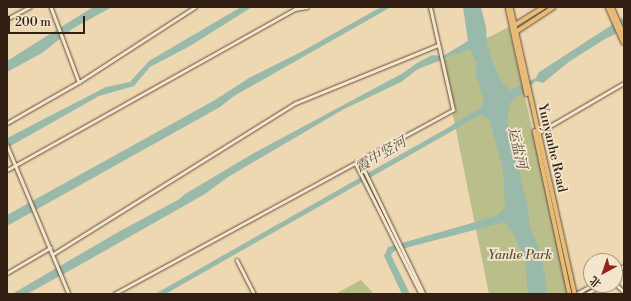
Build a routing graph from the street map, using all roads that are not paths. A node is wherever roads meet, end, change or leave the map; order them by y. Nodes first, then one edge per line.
1 (30, 7) edge
2 (51, 7) edge
3 (196, 7) edge
4 (307, 7) edge
5 (430, 7) edge
6 (508, 7) edge
7 (511, 7) edge
8 (544, 7) edge
9 (554, 7) edge
10 (608, 7) edge
11 (612, 7) edge
12 (7, 19) edge
13 (616, 21) junction
14 (514, 26) junction
15 (518, 30) junction
16 (622, 33) edge
17 (514, 34) junction
18 (624, 43) edge
19 (438, 45) junction
20 (79, 82) junction
21 (526, 82) junction
22 (624, 83) edge
23 (7, 123) edge
24 (537, 133) junction
25 (8, 146) edge
26 (360, 161) junction
27 (356, 164) junction
28 (15, 165) junction
29 (7, 170) edge
30 (50, 248) junction
31 (53, 254) junction
32 (237, 260) dead end
33 (7, 273) edge
34 (69, 294) edge
35 (114, 294) edge
36 (254, 294) edge
37 (420, 294) edge
38 (424, 294) edge
39 (570, 294) edge
40 (576, 294) edge

1 - 12 street
2 - 20 street
3 - 20 street
4 - 28 street
5 - 19 street
6 - 14 main road, Yunyanhe Road
7 - 14 main road, Yunyanhe Road
8 - 14 main road
9 - 15 main road
10 - 13 main road
11 - 13 main road
13 - 16 main road
14 - 15 main road, Yunyanhe Road
14 - 17 main road, Yunyanhe Road
15 - 17 main road
15 - 21 main road, Yunyanhe Road
16 - 18 main road
17 - 21 main road, Yunyanhe Road
19 - 26 street
19 - 31 street
20 - 23 street
21 - 24 main road, Yunyanhe Road
22 - 24 street
24 - 39 main road, Yunyanhe Road
24 - 40 main road, Yunyanhe Road
25 - 28 street
26 - 27 street
26 - 38 street
27 - 35 street
27 - 37 street
28 - 29 street
28 - 30 street
30 - 31 street
30 - 33 street
31 - 34 street
32 - 36 street

